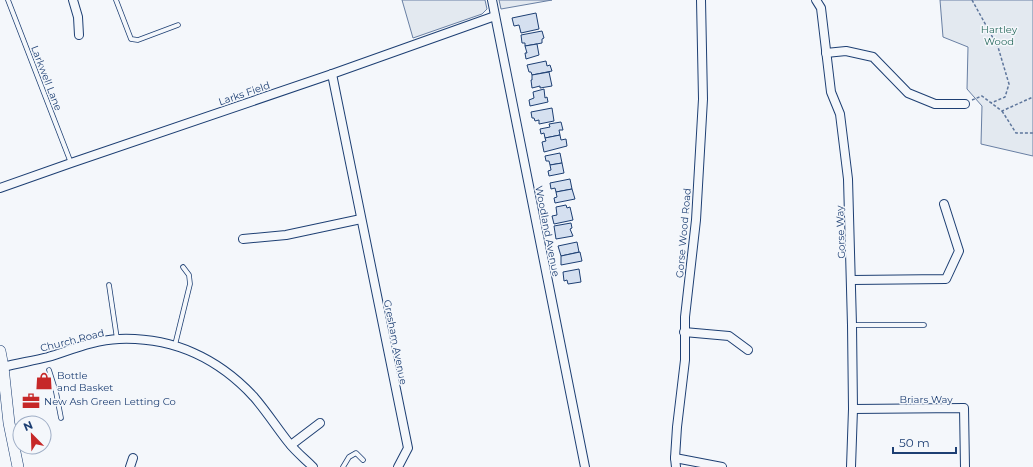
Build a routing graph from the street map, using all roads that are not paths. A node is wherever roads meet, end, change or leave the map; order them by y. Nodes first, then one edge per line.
1 (8, 0) edge
2 (73, 0) edge
3 (116, 0) edge
4 (492, 0) edge
5 (701, 0) edge
6 (816, 0) edge
7 (495, 16) junction
8 (178, 25) dead end
9 (79, 35) dead end
10 (826, 52) junction
11 (332, 74) junction
12 (965, 104) road end
13 (71, 162) junction
14 (0, 188) edge
15 (944, 204) dead end
16 (361, 219) junction
17 (243, 239) dead end
18 (183, 267) dead end
19 (852, 280) junction
20 (109, 285) dead end
21 (852, 325) junction
22 (924, 325) dead end
23 (684, 332) junction
24 (118, 339) junction
25 (175, 345) junction
26 (748, 350) dead end
27 (0, 351) edge
28 (3, 367) junction
29 (49, 370) dead end
30 (852, 409) junction
31 (61, 418) dead end
32 (320, 423) dead end
33 (291, 445) junction
34 (133, 458) dead end
35 (675, 458) junction
36 (363, 460) dead end
37 (18, 467) edge
38 (130, 467) edge
39 (313, 467) edge
40 (342, 467) edge
41 (398, 467) edge
42 (585, 467) edge
43 (676, 467) edge
44 (722, 467) edge
45 (851, 467) edge
46 (966, 467) edge

1 - 13 lane, Larkwell Lane
2 - 9 street
3 - 8 lane
4 - 7 street, Woodland Avenue
5 - 23 street, Gorse Wood Road
6 - 10 street, Gorse Way
7 - 11 street, Larks Field
7 - 42 street, Woodland Avenue
10 - 12 street
10 - 19 street, Gorse Way
11 - 13 street, Larks Field
11 - 16 street, Gresham Avenue
13 - 14 street, Larks Field
15 - 19 street
16 - 17 street
16 - 41 street, Gresham Avenue
18 - 25 lane
19 - 21 street, Gorse Way
20 - 24 lane
21 - 22 lane
21 - 30 street, Gorse Way
23 - 26 street
23 - 35 street, Gorse Wood Road
24 - 25 street, Church Road
24 - 28 street, Church Road
25 - 33 street, Church Road
27 - 28 street
28 - 37 street
29 - 31 lane
30 - 45 street, Gorse Way
30 - 46 street, Briars Way
32 - 33 street
33 - 39 street, Church Road
34 - 38 street
35 - 43 street, Gorse Wood Road
35 - 44 street
36 - 40 lane

